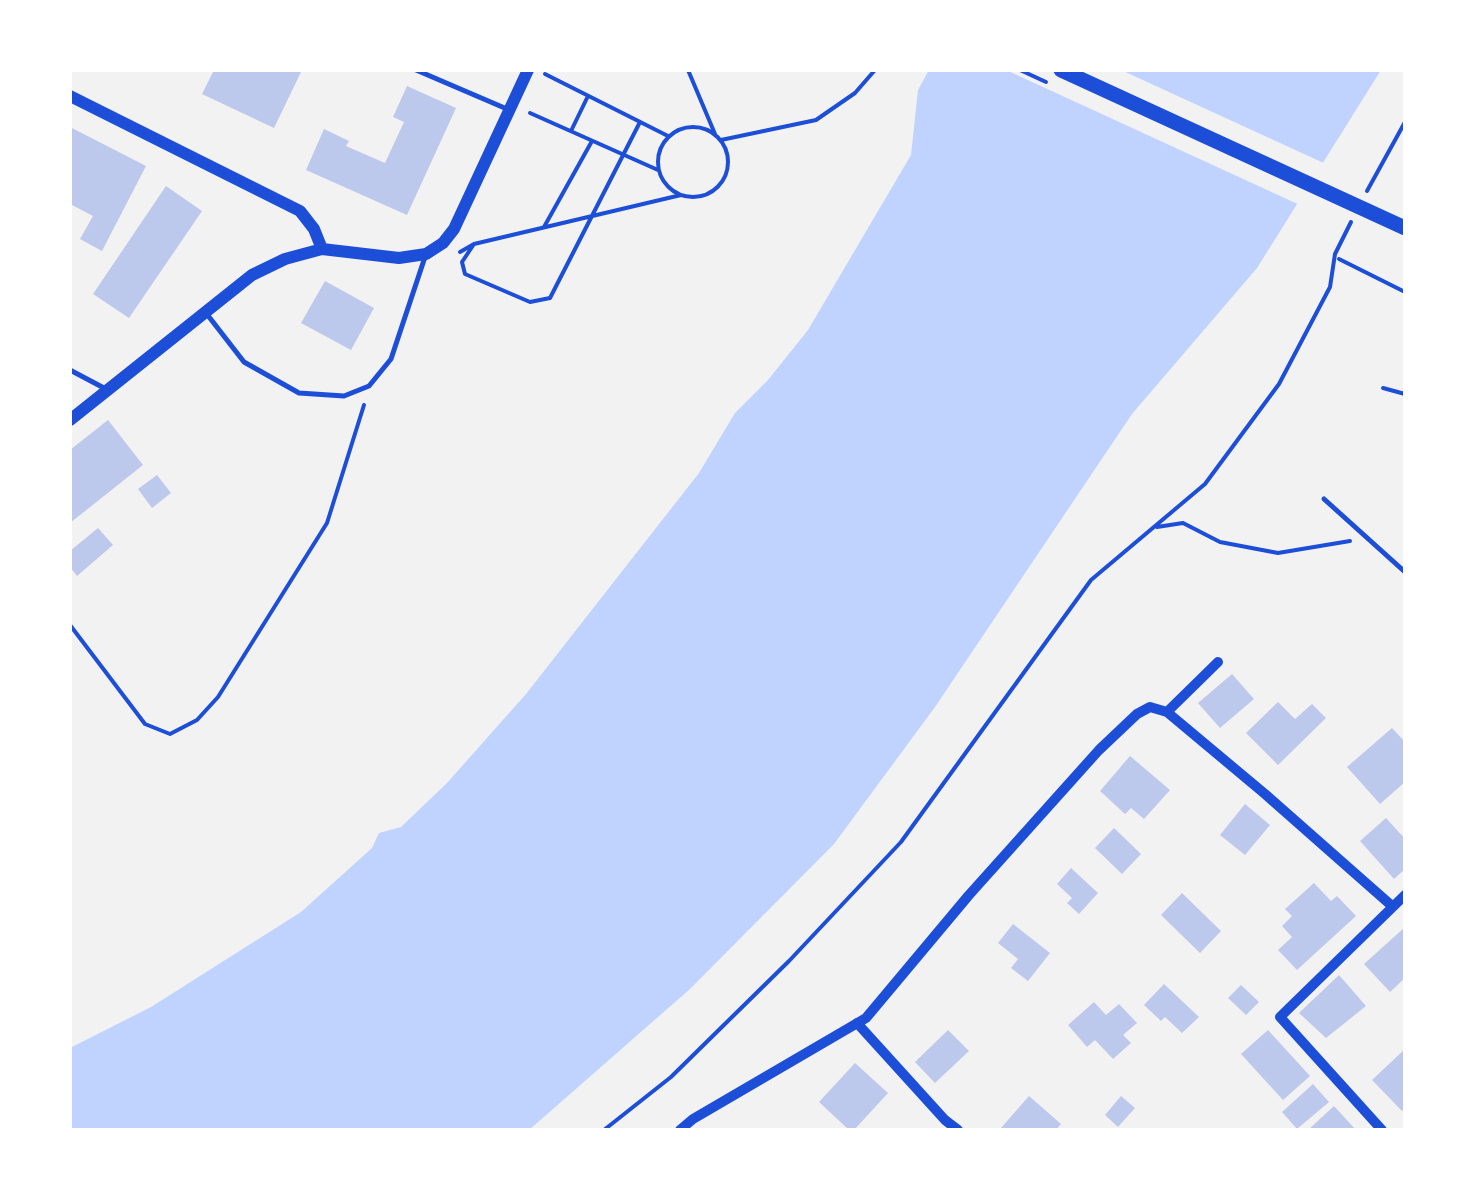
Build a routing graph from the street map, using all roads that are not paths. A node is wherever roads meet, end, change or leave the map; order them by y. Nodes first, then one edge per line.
1 (416, 70) edge
2 (528, 70) edge
3 (1061, 70) edge
4 (70, 96) edge
5 (510, 110) junction
6 (1405, 228) edge
7 (322, 249) junction
8 (426, 254) junction
9 (204, 310) junction
10 (70, 370) edge
11 (107, 390) junction
12 (70, 420) edge
13 (1324, 498) dead end
14 (1405, 572) edge
15 (1218, 662) dead end
16 (1167, 712) junction
17 (1405, 895) edge
18 (1392, 906) junction
19 (858, 1023) junction
20 (680, 1130) edge
21 (958, 1130) edge
22 (1382, 1130) edge

1 - 5 lane
2 - 5 street
3 - 6 main road
4 - 7 street
5 - 8 street
7 - 8 street
7 - 9 street
8 - 9 lane
9 - 11 street
10 - 11 lane
11 - 12 street
13 - 14 lane
15 - 16 street
16 - 18 street
16 - 19 street
17 - 18 street
18 - 22 street
19 - 20 street
19 - 21 street

